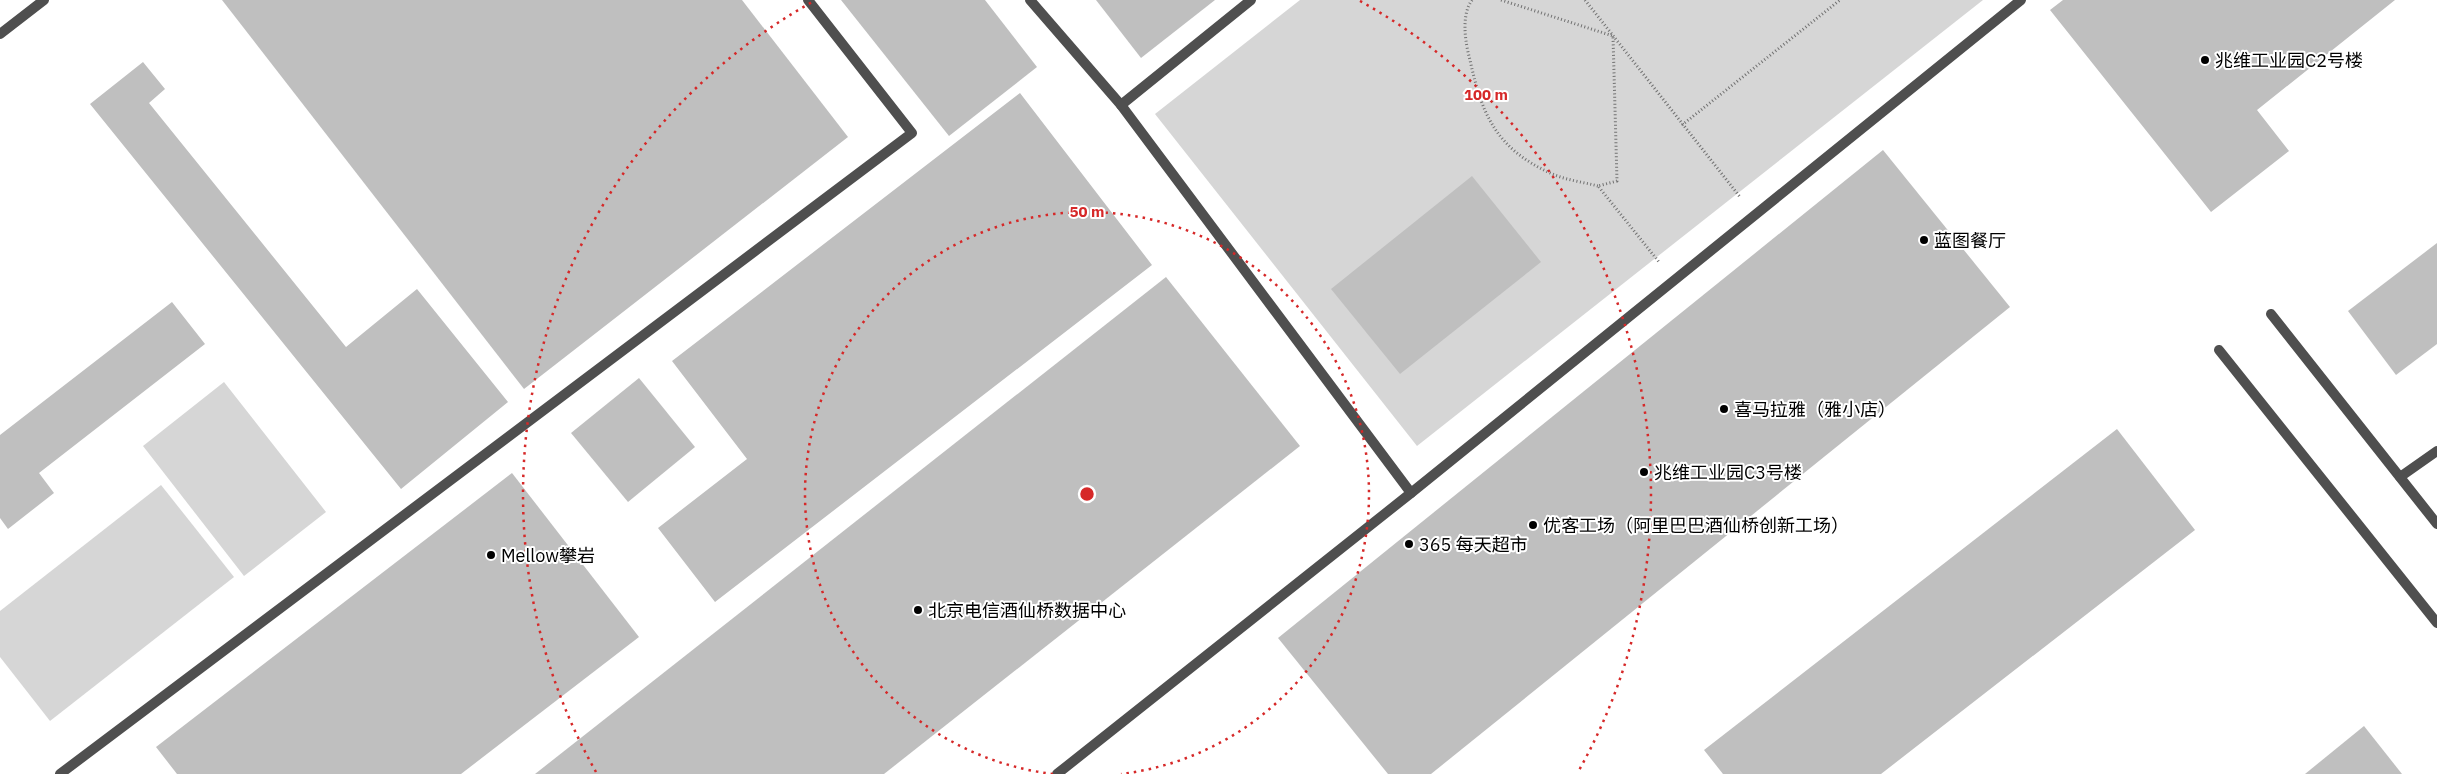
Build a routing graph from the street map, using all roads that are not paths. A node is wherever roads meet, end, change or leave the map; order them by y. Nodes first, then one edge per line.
1 (44, 0) edge
2 (808, 0) edge
3 (1030, 0) edge
4 (1251, 0) edge
5 (2021, 0) edge
6 (0, 34) edge
7 (1121, 105) junction
8 (2271, 314) dead end
9 (2219, 350) dead end
10 (2437, 451) edge
11 (2400, 477) junction
12 (1411, 493) junction
13 (2437, 524) edge
14 (2437, 623) edge
15 (60, 774) edge
16 (1057, 774) edge

1 - 6 street
2 - 15 street
3 - 7 street
4 - 7 street
5 - 12 street
7 - 12 street
8 - 11 street
9 - 14 street
10 - 11 street
11 - 13 street
12 - 16 street

